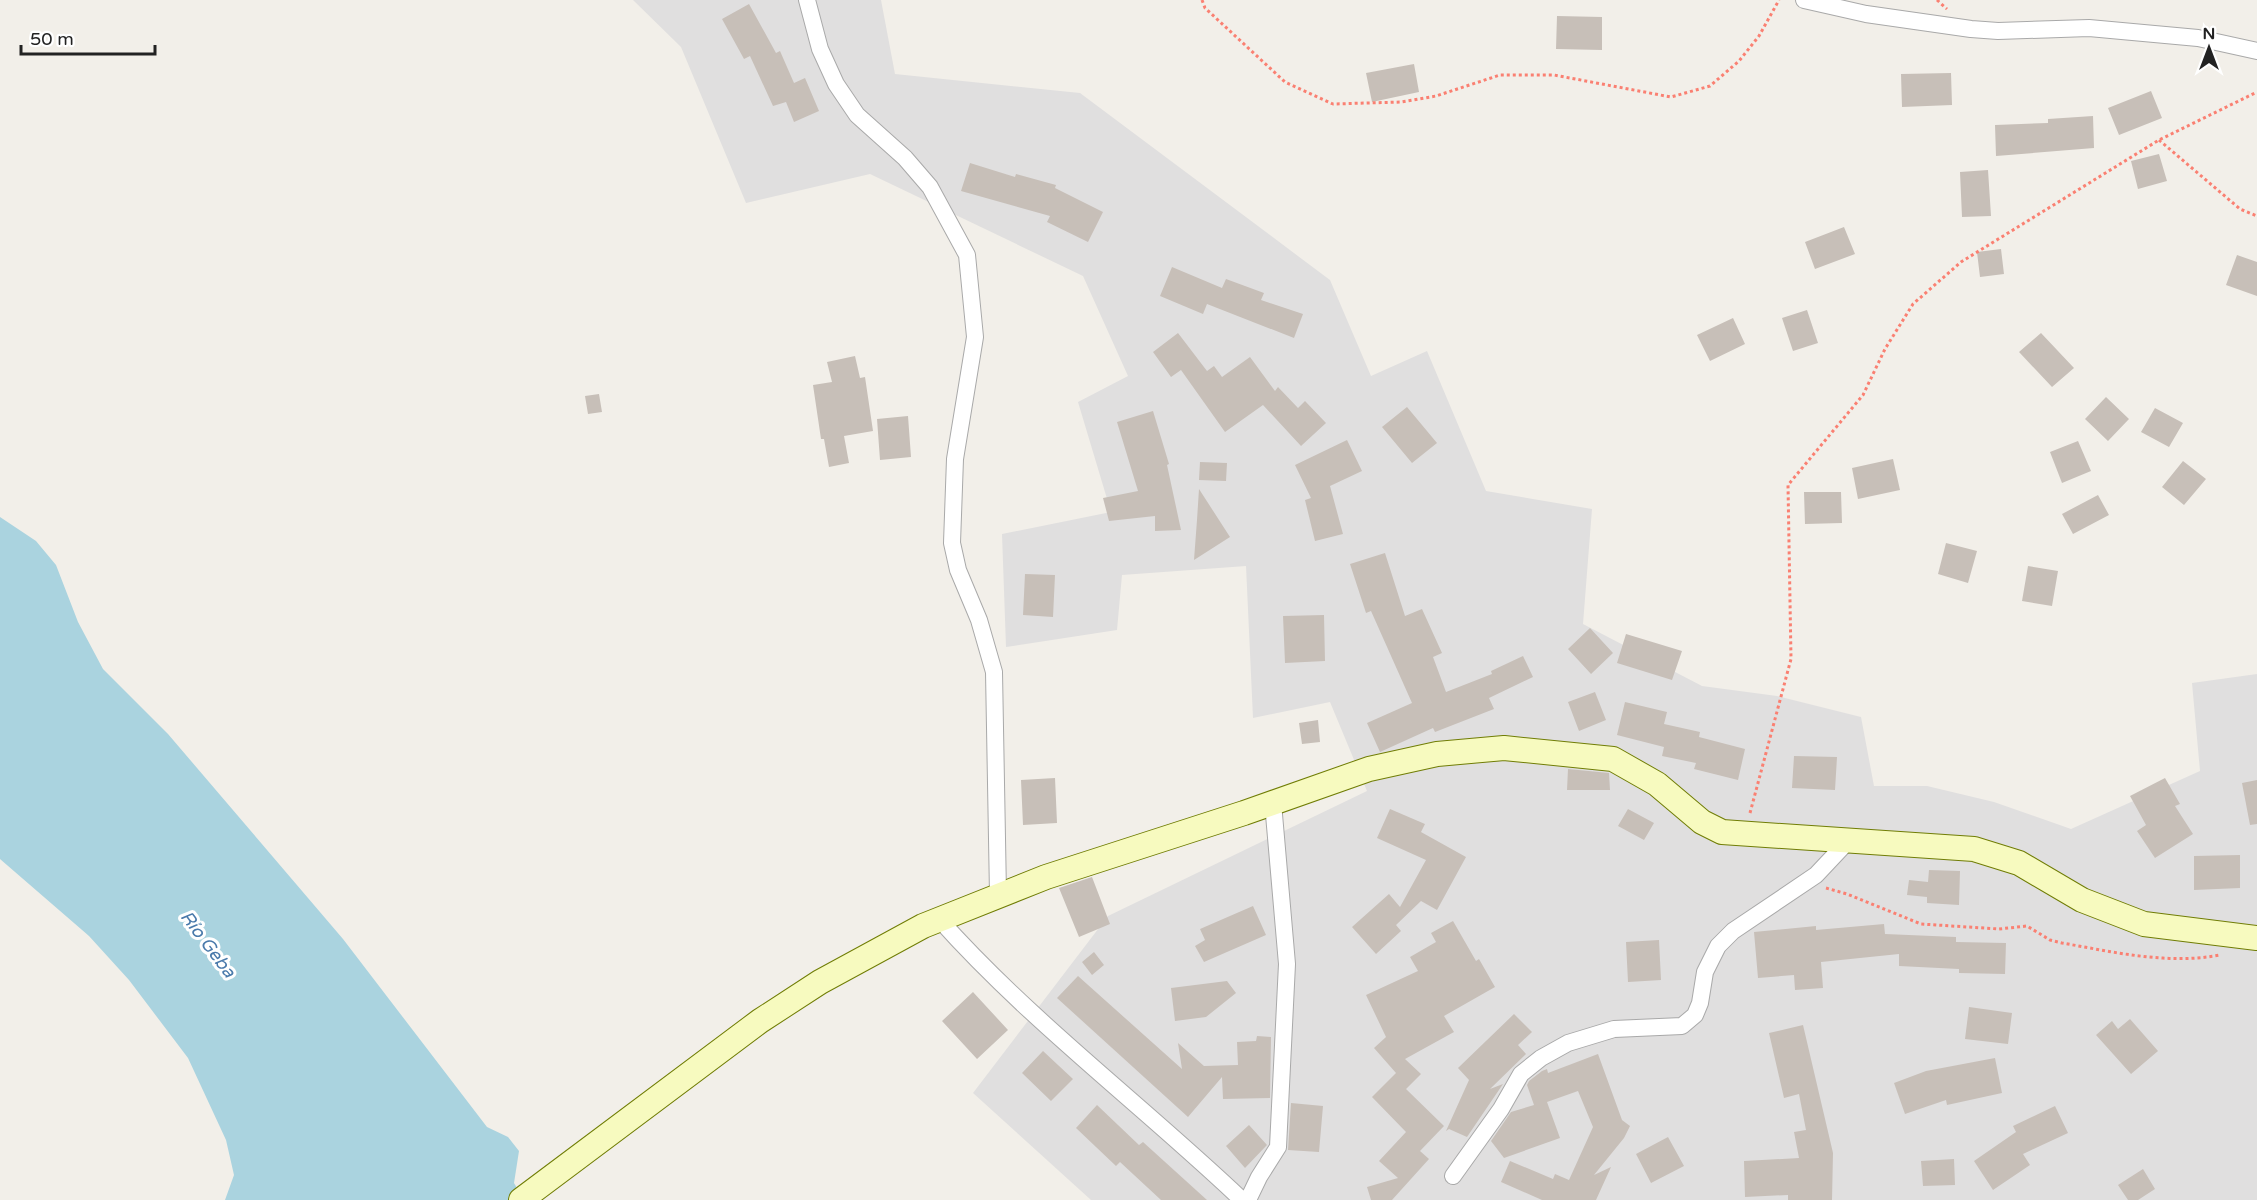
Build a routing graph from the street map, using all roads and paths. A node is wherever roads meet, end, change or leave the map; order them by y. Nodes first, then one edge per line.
1 (807, 0) edge
2 (1202, 0) edge
3 (1779, 0) edge
4 (1804, 0) edge
5 (2257, 51) edge
6 (2257, 92) edge
7 (2159, 140) junction
8 (2257, 216) edge
9 (1273, 803) junction
10 (1744, 835) junction
11 (1848, 841) junction
12 (1816, 875) junction
13 (998, 894) junction
14 (939, 919) junction
15 (2257, 938) edge
16 (2226, 954) dead end
17 (1453, 1176) dead end
18 (521, 1200) edge
19 (1242, 1200) edge
20 (1248, 1200) edge

1 - 13 street
2 - 3 path
4 - 5 street
6 - 7 path
7 - 8 path
7 - 10 path
9 - 10 street
9 - 13 street
9 - 20 street
10 - 11 street
11 - 12 street
11 - 15 street
12 - 16 path
12 - 17 street
13 - 14 street
14 - 18 street
14 - 19 street

